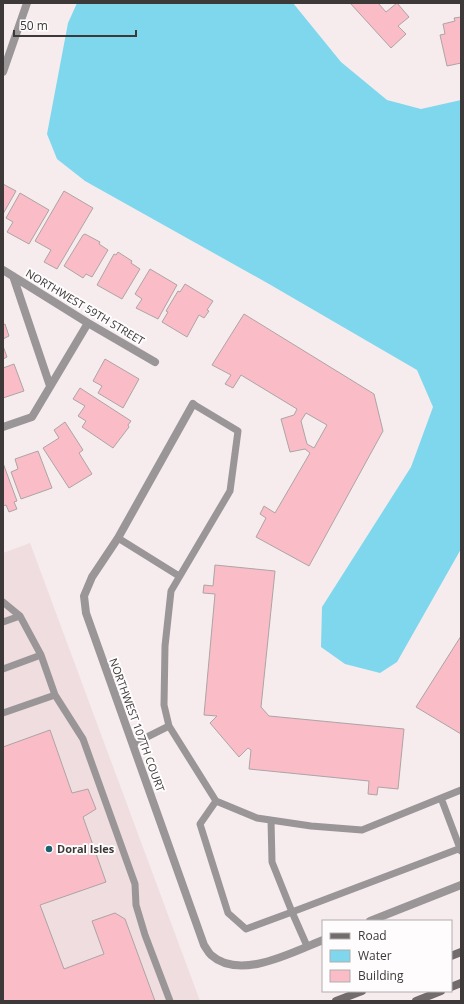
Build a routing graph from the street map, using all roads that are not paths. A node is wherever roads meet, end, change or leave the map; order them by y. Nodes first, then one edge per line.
1 (27, 3) edge
2 (3, 72) edge
3 (3, 270) edge
4 (13, 276) junction
5 (88, 323) junction
6 (155, 362) dead end
7 (50, 386) junction
8 (193, 404) joint
9 (3, 427) edge
10 (118, 538) junction
11 (179, 576) junction
12 (3, 602) edge
13 (20, 616) junction
14 (3, 622) edge
15 (41, 656) junction
16 (3, 669) edge
17 (55, 695) junction
18 (3, 713) edge
19 (169, 726) junction
20 (133, 744) junction
21 (461, 790) edge
22 (441, 798) junction
23 (216, 801) junction
24 (271, 820) junction
25 (461, 849) edge
26 (461, 885) edge
27 (292, 912) junction
28 (373, 920) edge
29 (322, 940) edge
30 (307, 946) junction
31 (359, 992) edge
32 (438, 992) edge
33 (170, 1001) edge
34 (336, 1001) edge
35 (416, 1001) edge

1 - 2 street
3 - 4 street, NORTHWEST 59TH STREET
4 - 5 street, NORTHWEST 59TH STREET
4 - 7 street
5 - 6 street, NORTHWEST 59TH STREET
5 - 7 street
7 - 9 street
8 - 10 street, NORTHWEST 107TH COURT
8 - 11 lane
10 - 11 lane
10 - 20 street, NORTHWEST 107TH COURT
11 - 19 lane
12 - 13 lane
13 - 14 lane
13 - 15 lane
15 - 16 lane
15 - 17 lane
17 - 18 lane
17 - 33 lane
19 - 20 lane
19 - 23 lane
20 - 30 street, NORTHWEST 107TH COURT
21 - 22 lane
22 - 24 lane
22 - 25 lane
23 - 24 lane
23 - 27 lane
24 - 27 lane
25 - 27 lane
26 - 28 street
27 - 30 lane
29 - 30 street, NORTHWEST 107TH COURT
31 - 34 main road
32 - 35 main road

